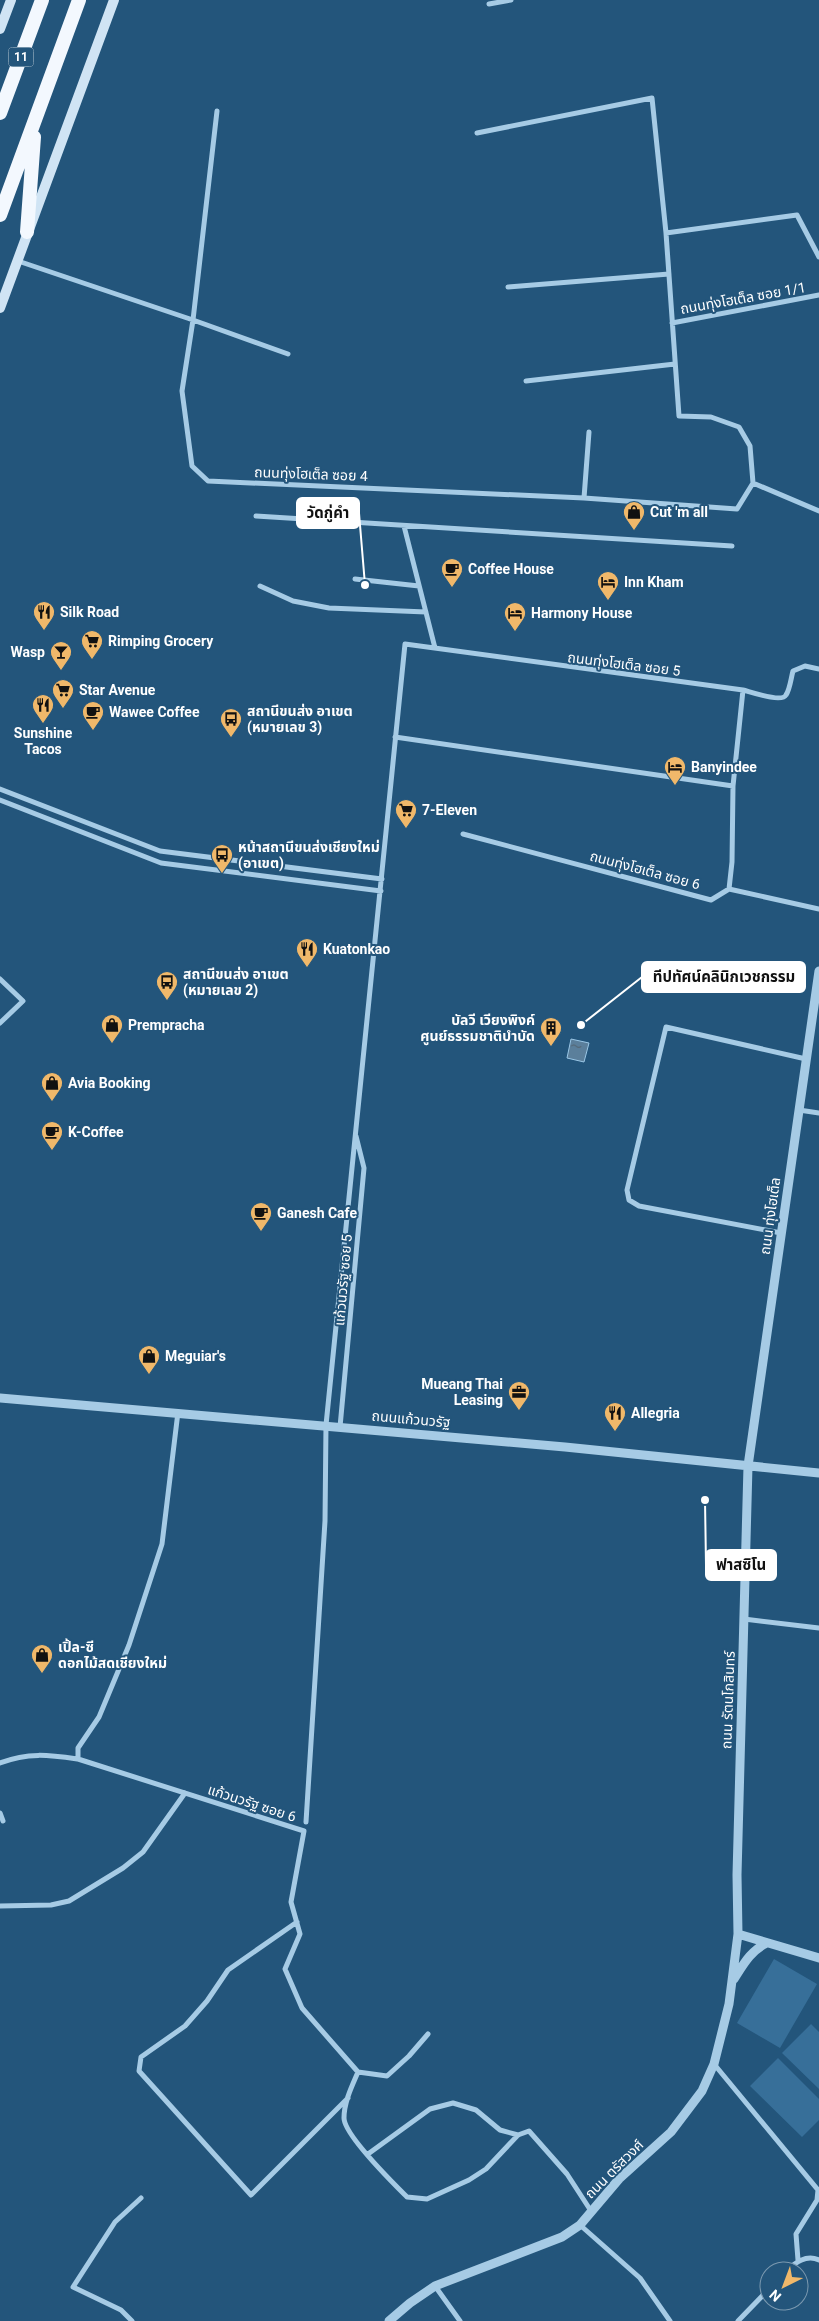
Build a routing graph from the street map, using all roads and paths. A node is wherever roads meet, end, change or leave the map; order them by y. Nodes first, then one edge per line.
1 (11, 0) edge
2 (42, 0) edge
3 (79, 0) edge
4 (114, 0) edge
5 (511, 0) edge
6 (489, 4) dead end
7 (0, 29) edge
8 (217, 110) dead end
9 (0, 113) edge
10 (35, 121) junction
11 (477, 133) dead end
12 (0, 216) edge
13 (28, 232) junction
14 (666, 233) junction
15 (819, 257) edge
16 (18, 260) junction
17 (669, 274) junction
18 (508, 287) dead end
19 (819, 295) edge
20 (0, 308) edge
21 (194, 320) junction
22 (672, 323) junction
23 (288, 354) dead end
24 (674, 364) junction
25 (526, 381) dead end
26 (589, 432) dead end
27 (753, 483) junction
28 (584, 498) junction
29 (819, 512) edge
30 (256, 516) dead end
31 (404, 526) junction
32 (732, 546) dead end
33 (355, 579) dead end
34 (260, 586) dead end
35 (419, 586) junction
36 (426, 612) junction
37 (435, 648) junction
38 (819, 669) edge
39 (743, 690) junction
40 (395, 738) junction
41 (733, 786) junction
42 (0, 790) edge
43 (0, 800) edge
44 (463, 834) dead end
45 (195, 856) junction
46 (194, 867) junction
47 (382, 879) junction
48 (729, 888) junction
49 (381, 891) junction
50 (819, 909) edge
51 (819, 971) edge
52 (0, 979) edge
53 (0, 1023) edge
54 (809, 1031) junction
55 (819, 1033) edge
56 (806, 1059) junction
57 (799, 1110) junction
58 (819, 1113) edge
59 (355, 1131) junction
60 (351, 1164) junction
61 (364, 1168) junction
62 (781, 1232) junction
63 (0, 1398) edge
64 (178, 1412) junction
65 (326, 1426) junction
66 (340, 1427) junction
67 (748, 1466) junction
68 (819, 1473) edge
69 (744, 1619) junction
70 (819, 1628) edge
71 (78, 1759) junction
72 (0, 1763) edge
73 (185, 1793) junction
74 (0, 1812) edge
75 (3, 1821) dead end
76 (306, 1822) dead end
77 (0, 1906) edge
78 (296, 1922) junction
79 (738, 1934) junction
80 (767, 1943) junction
81 (819, 1958) edge
82 (731, 1984) junction
83 (428, 2034) dead end
84 (714, 2064) junction
85 (358, 2072) junction
86 (348, 2098) junction
87 (518, 2135) junction
88 (368, 2154) junction
89 (140, 2198) dead end
90 (591, 2211) junction
91 (580, 2225) junction
92 (798, 2260) joint
93 (819, 2260) edge
94 (435, 2286) junction
95 (759, 2299) edge
96 (132, 2321) edge
97 (389, 2321) edge
98 (460, 2321) edge
99 (670, 2321) edge
100 (738, 2321) edge

1 - 7 main road
2 - 9 highway, 11
3 - 10 highway, 11
4 - 13 main road
5 - 6 street
8 - 21 street, ถนนทุ่งโฮเต็ล ซอย 4
10 - 12 highway, 11
10 - 13 highway
11 - 14 street
13 - 16 main road
14 - 15 street
14 - 17 street
16 - 20 main road
16 - 21 street
17 - 18 street
17 - 22 street
19 - 22 street, ถนนทุ่งโฮเต็ล ซอย 1/1
21 - 23 street
21 - 28 street, ถนนทุ่งโฮเต็ล ซอย 4
22 - 24 street
24 - 25 street
24 - 27 street
26 - 28 street
27 - 28 street, ถนนทุ่งโฮเต็ล ซอย 4
27 - 29 street
30 - 31 street
31 - 32 street
31 - 35 street
33 - 35 street
34 - 36 street
35 - 36 street
36 - 37 street
37 - 39 street, ถนนทุ่งโฮเต็ล ซอย 5
37 - 40 street, ถนนทุ่งโฮเต็ล ซอย 5
38 - 39 street, ถนนทุ่งโฮเต็ล ซอย 5
39 - 41 street
40 - 41 street
40 - 47 street
41 - 48 street
42 - 45 street
43 - 46 street
44 - 48 street, ถนนทุ่งโฮเต็ล ซอย 6
45 - 46 street
45 - 47 street
46 - 49 street
47 - 49 street
48 - 50 street
49 - 59 street
51 - 54 street, ถนน ทุ่งโฮเต็ล
52 - 53 street
54 - 55 street
54 - 56 street, ถนน ทุ่งโฮเต็ล
56 - 57 street, ถนน ทุ่งโฮเต็ล
56 - 62 street
57 - 58 street
57 - 62 street, ถนน ทุ่งโฮเต็ล
59 - 60 street, แก้วนวรัฐ ซอย 5
59 - 61 street, แก้วนวรัฐ ซอย 5
60 - 61 street
60 - 65 street, แก้วนวรัฐ ซอย 5
61 - 66 street, แก้วนวรัฐ ซอย 5
62 - 67 street, ถนน ทุ่งโฮเต็ล
63 - 64 street, ถนนแก้วนวรัฐ
64 - 65 street, ถนนแก้วนวรัฐ
64 - 71 street
65 - 66 street, ถนนแก้วนวรัฐ
65 - 76 street, แก้วนวรัฐ ซอย 5
66 - 67 street, ถนนแก้วนวรัฐ
67 - 68 street, ถนนแก้วนวรัฐ
67 - 69 street, ถนน รัตนโกสินทร์
69 - 70 street
69 - 79 street, ถนน รัตนโกสินทร์
71 - 72 street, แก้วนวรัฐ ซอย 6
71 - 73 street, แก้วนวรัฐ ซอย 6
73 - 77 street
73 - 78 street, แก้วนวรัฐ ซอย 6
74 - 75 street
78 - 85 street, แก้วนวรัฐ ซอย 6
78 - 86 street
79 - 80 street
79 - 82 street, ถนน ตรัสวงศ์
80 - 81 street
80 - 82 street
82 - 84 street, ถนน ตรัสวงศ์
83 - 85 street
84 - 90 street, ถนน ตรัสวงศ์
84 - 92 street
85 - 86 street
86 - 88 street
87 - 88 street
87 - 88 street
87 - 90 street
89 - 96 street
90 - 91 street, ถนน ตรัสวงศ์
91 - 94 street, ถนน ตรัสวงศ์
91 - 99 street
92 - 93 street
94 - 97 street, ถนน ตรัสวงศ์
94 - 98 street
95 - 100 street

